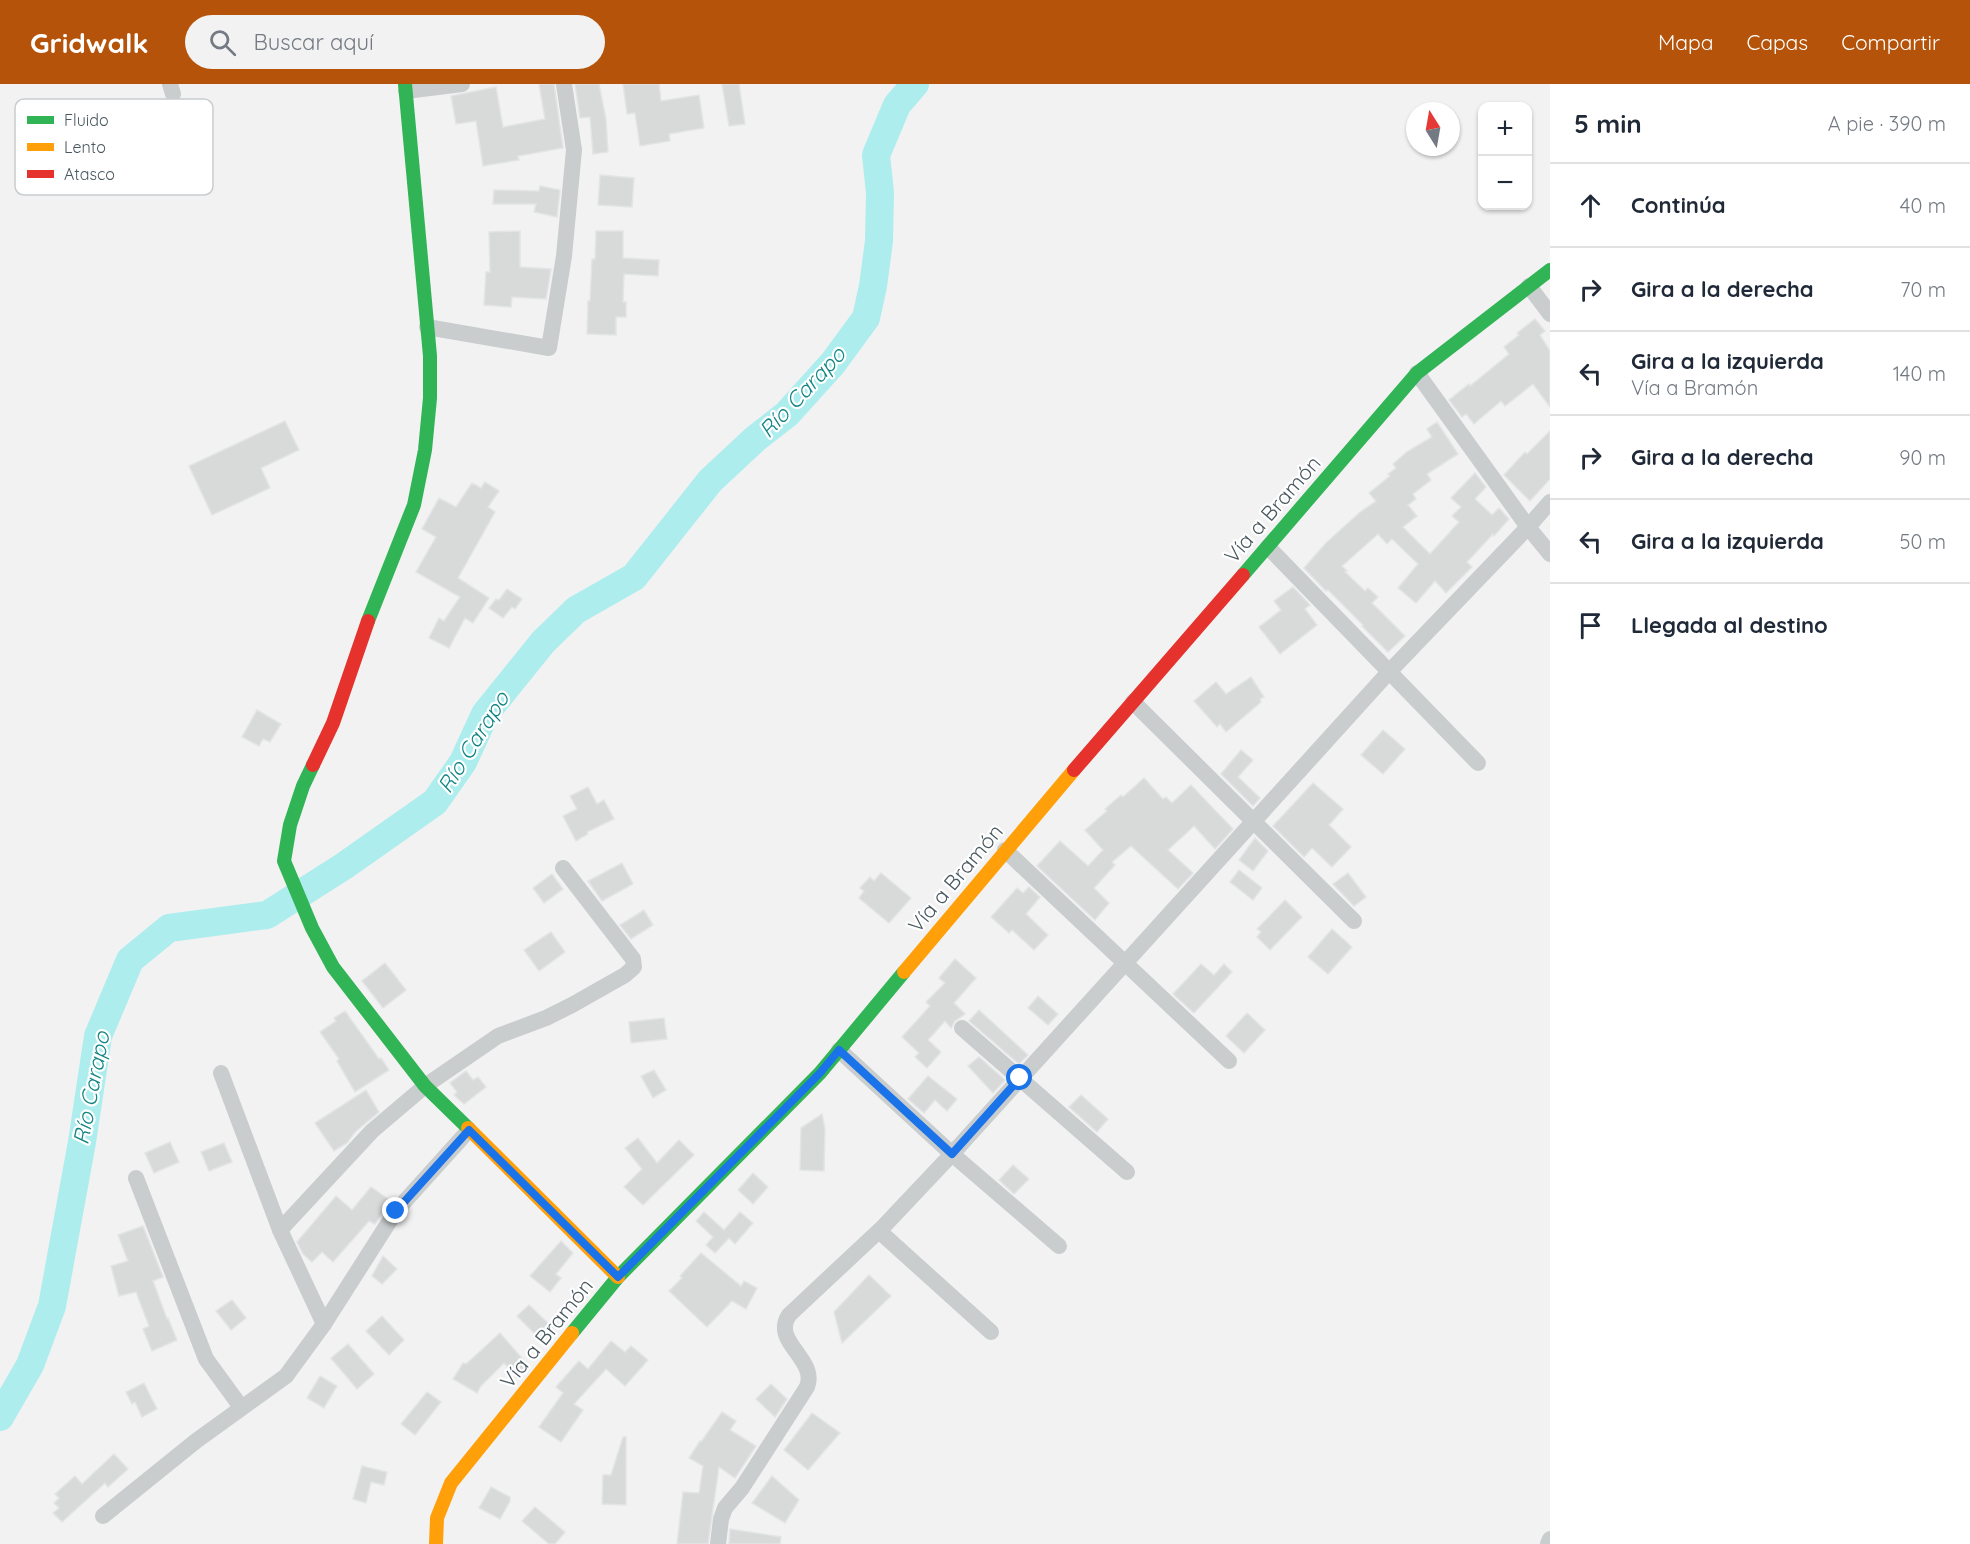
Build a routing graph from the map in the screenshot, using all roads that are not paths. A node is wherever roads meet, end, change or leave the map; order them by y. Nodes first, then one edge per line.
1 (462, 84) edge
2 (564, 84) edge
3 (406, 88) edge
4 (1550, 270) edge
5 (1529, 286) junction
6 (1550, 314) edge
7 (428, 327) junction
8 (1417, 373) junction
9 (1550, 502) edge
10 (1528, 527) junction
11 (1268, 547) junction
12 (1550, 554) edge
13 (1388, 673) junction
14 (1133, 702) junction
15 (1478, 763) dead end
16 (1254, 821) junction
17 (1005, 850) junction
18 (563, 868) dead end
19 (1354, 921) dead end
20 (1125, 963) junction
21 (962, 1028) dead end
22 (839, 1050) junction
23 (1229, 1061) dead end
24 (221, 1073) dead end
25 (1020, 1078) junction
26 (424, 1086) junction
27 (469, 1130) junction
28 (952, 1154) junction
29 (1127, 1172) dead end
30 (136, 1178) dead end
31 (280, 1230) junction
32 (879, 1231) junction
33 (1059, 1246) dead end
34 (618, 1277) junction
35 (324, 1324) junction
36 (991, 1332) dead end
37 (241, 1407) junction
38 (103, 1516) dead end
39 (1550, 1539) edge
40 (436, 1544) edge
41 (718, 1544) edge
42 (1548, 1544) edge

1 - 3 street
2 - 7 street
3 - 7 street
4 - 5 street, Vía a Bramón
5 - 6 street
5 - 8 street, Vía a Bramón
7 - 26 street
8 - 10 street
8 - 11 street, Vía a Bramón
9 - 10 street
10 - 12 street
10 - 13 street
11 - 13 street
11 - 14 street, Vía a Bramón
13 - 15 street
13 - 16 street
14 - 16 street
14 - 17 street, Vía a Bramón
16 - 19 street
16 - 20 street
17 - 20 street
17 - 22 street, Vía a Bramón
18 - 26 street
20 - 23 street
20 - 25 street
21 - 25 street
22 - 28 street
22 - 34 street, Vía a Bramón
24 - 31 street
25 - 28 street
25 - 29 street
26 - 27 street
26 - 31 street
27 - 34 street
27 - 35 street
28 - 32 street
28 - 33 street
30 - 37 street
31 - 35 street
32 - 36 street
32 - 41 street
34 - 40 street, Vía a Bramón
35 - 37 street
37 - 38 street
39 - 42 street

